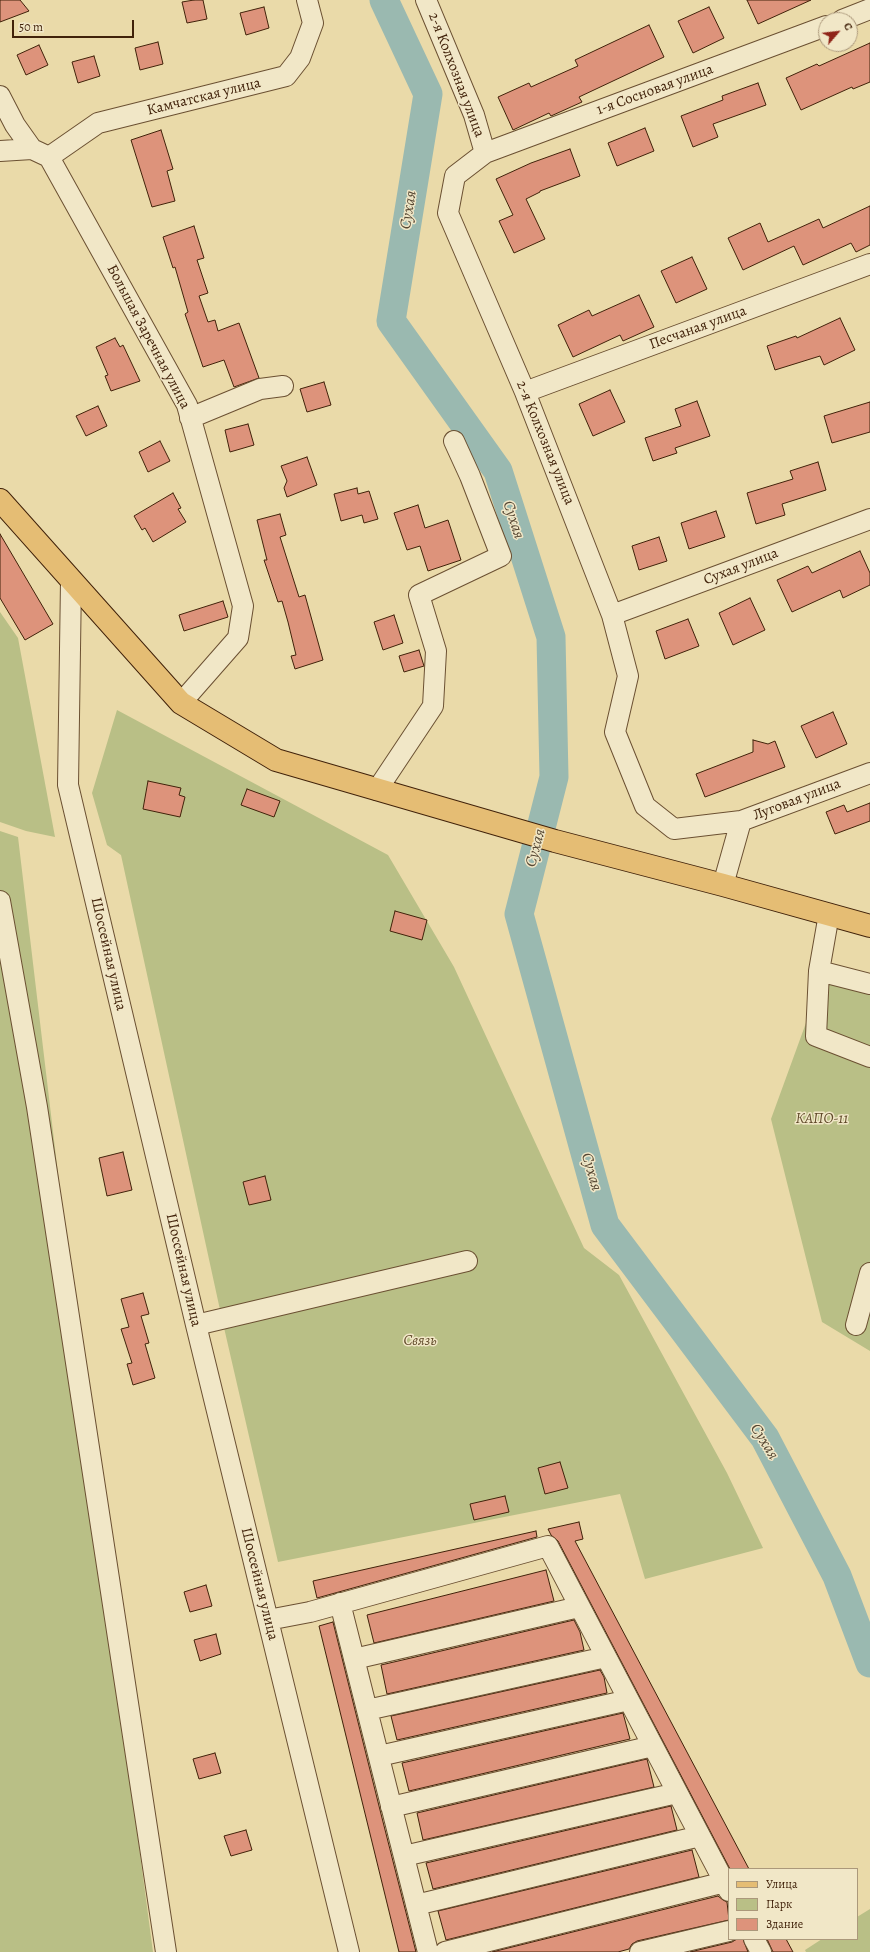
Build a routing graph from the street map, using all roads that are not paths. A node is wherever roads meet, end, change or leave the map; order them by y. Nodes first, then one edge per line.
1 (307, 0) edge
2 (426, 0) edge
3 (870, 9) edge
4 (858, 14) edge
5 (818, 29) edge
6 (1, 100) edge
7 (0, 151) edge
8 (40, 153) junction
9 (485, 153) junction
10 (870, 264) edge
11 (283, 386) dead end
12 (525, 392) junction
13 (190, 418) junction
14 (454, 441) dead end
15 (0, 500) edge
16 (870, 518) edge
17 (71, 581) junction
18 (612, 615) junction
19 (181, 703) junction
20 (870, 773) edge
21 (377, 790) junction
22 (741, 821) junction
23 (723, 885) junction
24 (0, 902) edge
25 (829, 914) junction
26 (870, 926) edge
27 (819, 971) junction
28 (870, 984) edge
29 (870, 1057) edge
30 (467, 1261) dead end
31 (870, 1273) edge
32 (196, 1325) junction
33 (856, 1325) dead end
34 (340, 1603) junction
35 (580, 1607) junction
36 (268, 1620) junction
37 (606, 1657) junction
38 (354, 1660) junction
39 (629, 1700) junction
40 (367, 1710) junction
41 (653, 1746) junction
42 (379, 1756) junction
43 (677, 1793) junction
44 (391, 1807) junction
45 (700, 1836) junction
46 (404, 1856) junction
47 (727, 1887) edge
48 (416, 1905) junction
49 (728, 1931) edge
50 (755, 1940) edge
51 (166, 1952) edge
52 (348, 1952) edge
53 (428, 1952) edge
54 (445, 1952) edge
55 (640, 1952) edge
56 (761, 1952) edge

1 - 8 street, Камчатская улица
2 - 9 street, 2-я Колхозная улица
3 - 4 street
5 - 9 street, 1-я Сосновая улица
6 - 8 street, Большая Заречная улица
7 - 8 street
8 - 13 street, Большая Заречная улица
9 - 12 street, 2-я Колхозная улица
10 - 12 street, Песчаная улица
11 - 13 street
12 - 18 street, 2-я Колхозная улица
13 - 19 street, Большая Заречная улица
14 - 21 street
15 - 17 main road
16 - 18 street, Сухая улица
17 - 19 main road
17 - 32 street, Шоссейная улица
18 - 22 street, 2-я Колхозная улица
19 - 21 main road
20 - 22 street, Луговая улица
21 - 23 main road
22 - 23 street, Луговая улица
23 - 25 main road
24 - 51 street
25 - 26 main road
25 - 27 street
27 - 28 street
27 - 29 street
30 - 32 street
31 - 33 street
32 - 36 street, Шоссейная улица
34 - 35 street
34 - 36 street
34 - 38 street
35 - 37 street
35 - 38 street
36 - 52 street, Шоссейная улица
37 - 39 street
37 - 40 street
38 - 40 street
39 - 41 street
39 - 42 street
40 - 42 street
41 - 43 street
41 - 44 street
42 - 44 street
43 - 45 street
43 - 46 street
44 - 46 street
45 - 47 street
45 - 48 street
46 - 48 street
47 - 54 street
48 - 53 street
49 - 55 street
50 - 56 street

